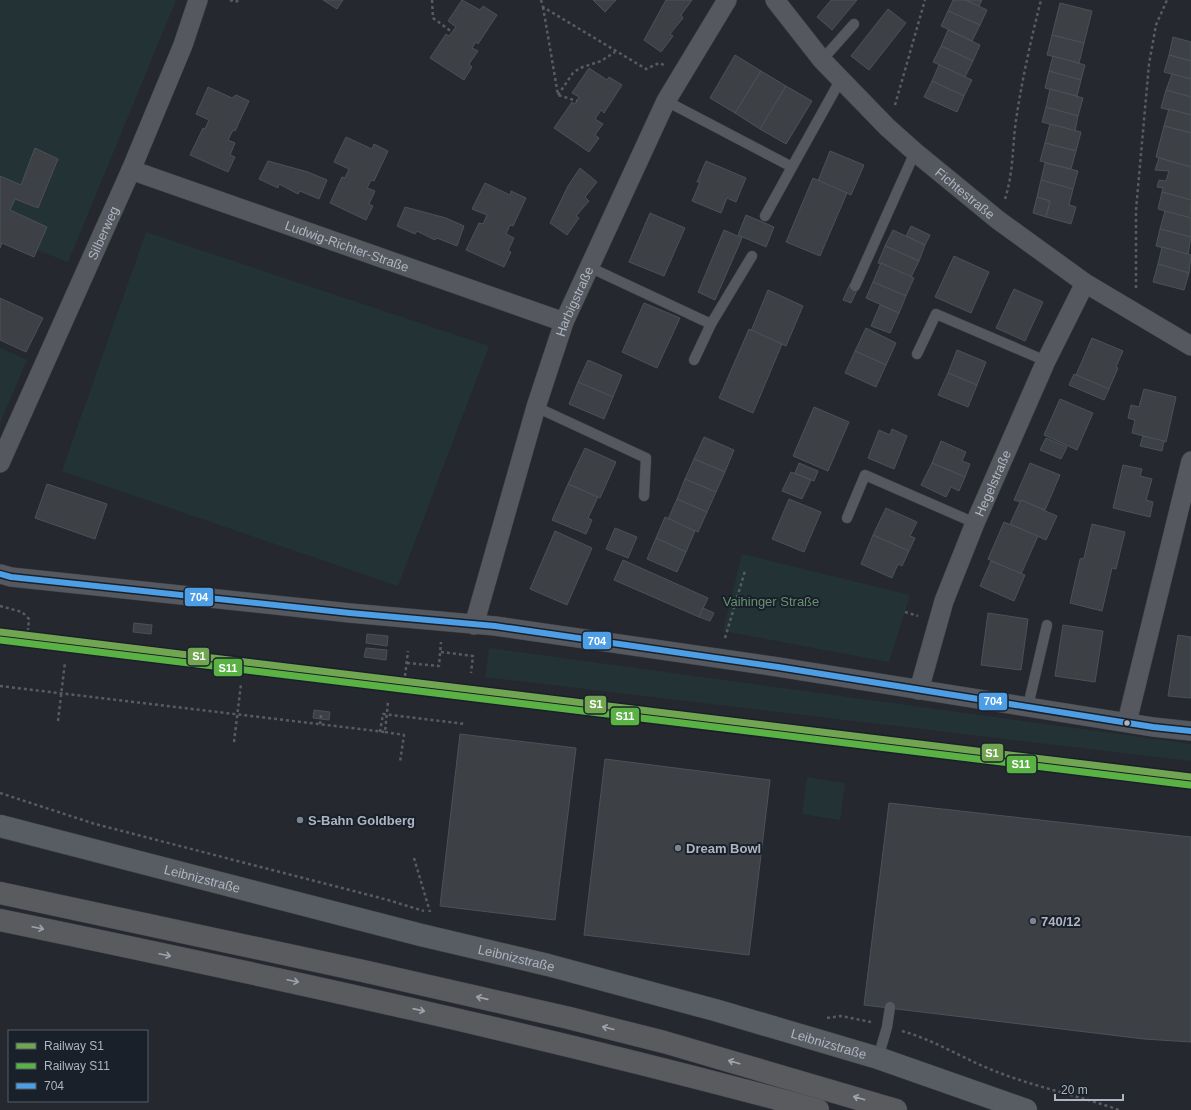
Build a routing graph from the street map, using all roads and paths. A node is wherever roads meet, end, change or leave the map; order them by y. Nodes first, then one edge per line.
1 (198, 0) edge
2 (230, 0) edge
3 (240, 0) edge
4 (432, 0) edge
5 (541, 0) edge
6 (727, 0) edge
7 (775, 0) edge
8 (925, 0) edge
9 (1041, 0) edge
10 (1167, 0) edge
11 (543, 7) junction
12 (854, 24) dead end
13 (452, 32) dead end
14 (615, 52) junction
15 (822, 60) junction
16 (646, 69) dead end
17 (840, 79) junction
18 (901, 88) dead end
19 (558, 95) junction
20 (577, 101) dead end
21 (666, 101) junction
22 (915, 152) junction
23 (792, 167) junction
24 (130, 170) junction
25 (1011, 178) dead end
26 (765, 216) dead end
27 (752, 256) dead end
28 (589, 267) junction
29 (1137, 276) dead end
30 (1085, 283) junction
31 (855, 286) dead end
32 (564, 322) junction
33 (710, 324) junction
34 (1191, 346) edge
35 (917, 354) dead end
36 (694, 360) dead end
37 (1046, 361) junction
38 (536, 407) junction
39 (1191, 461) edge
40 (0, 463) edge
41 (644, 496) dead end
42 (847, 518) dead end
43 (974, 523) junction
44 (745, 571) dead end
45 (0, 574) edge
46 (0, 606) edge
47 (474, 625) junction
48 (1047, 625) dead end
49 (28, 630) dead end
50 (408, 651) dead end
51 (722, 658) junction
52 (65, 662) dead end
53 (407, 663) junction
54 (472, 673) dead end
55 (405, 676) dead end
56 (241, 684) dead end
57 (0, 686) edge
58 (918, 690) junction
59 (61, 693) junction
60 (388, 702) dead end
61 (1028, 706) junction
62 (238, 714) junction
63 (387, 714) junction
64 (321, 715) dead end
65 (58, 720) dead end
66 (1127, 722) junction
67 (320, 724) junction
68 (465, 724) dead end
69 (1191, 731) edge
70 (380, 732) junction
71 (385, 732) junction
72 (234, 742) dead end
73 (400, 762) dead end
74 (0, 826) edge
75 (414, 858) dead end
76 (0, 893) edge
77 (430, 912) dead end
78 (0, 920) edge
79 (890, 1007) dead end
80 (878, 1058) junction
81 (818, 1110) edge
82 (896, 1110) edge
83 (1026, 1110) edge

1 - 24 street, Silberweg
2 - 3 path
4 - 13 path
5 - 11 path
6 - 21 street, Harbigstraße
7 - 15 street, Fichtestraße
8 - 18 path
9 - 25 path
10 - 29 path
11 - 14 path
11 - 19 path
12 - 15 lane
14 - 16 path
14 - 19 path
15 - 17 street, Fichtestraße
17 - 22 street, Fichtestraße
17 - 23 lane
19 - 20 path
21 - 23 lane
21 - 28 street, Harbigstraße
22 - 30 street, Fichtestraße
22 - 31 lane
23 - 26 lane
24 - 32 street, Ludwig-Richter-Straße
24 - 40 street, Silberweg
27 - 33 lane
28 - 32 street, Harbigstraße
28 - 33 lane
30 - 34 street, Fichtestraße
30 - 37 street, Hegelstraße
32 - 38 street, Harbigstraße
33 - 36 lane
35 - 37 lane
37 - 43 street, Hegelstraße
38 - 41 lane
38 - 47 street, Harbigstraße
39 - 66 street
42 - 43 lane
43 - 58 street, Hegelstraße
44 - 51 path
45 - 47 street
46 - 49 path
47 - 51 street
48 - 61 lane
50 - 53 path
51 - 58 street
52 - 59 path
53 - 54 path
53 - 55 path
56 - 62 path
57 - 59 path
58 - 61 street
59 - 62 path
59 - 65 path
60 - 63 path
61 - 66 street
62 - 67 path
62 - 72 path
63 - 68 path
63 - 70 path
63 - 71 path
64 - 67 path
66 - 69 street
67 - 70 path
70 - 71 path
71 - 73 path
74 - 80 street, Leibnizstraße
75 - 77 path
82 -> 76 highway
78 -> 81 highway
79 - 80 lane
80 - 83 street, Leibnizstraße

